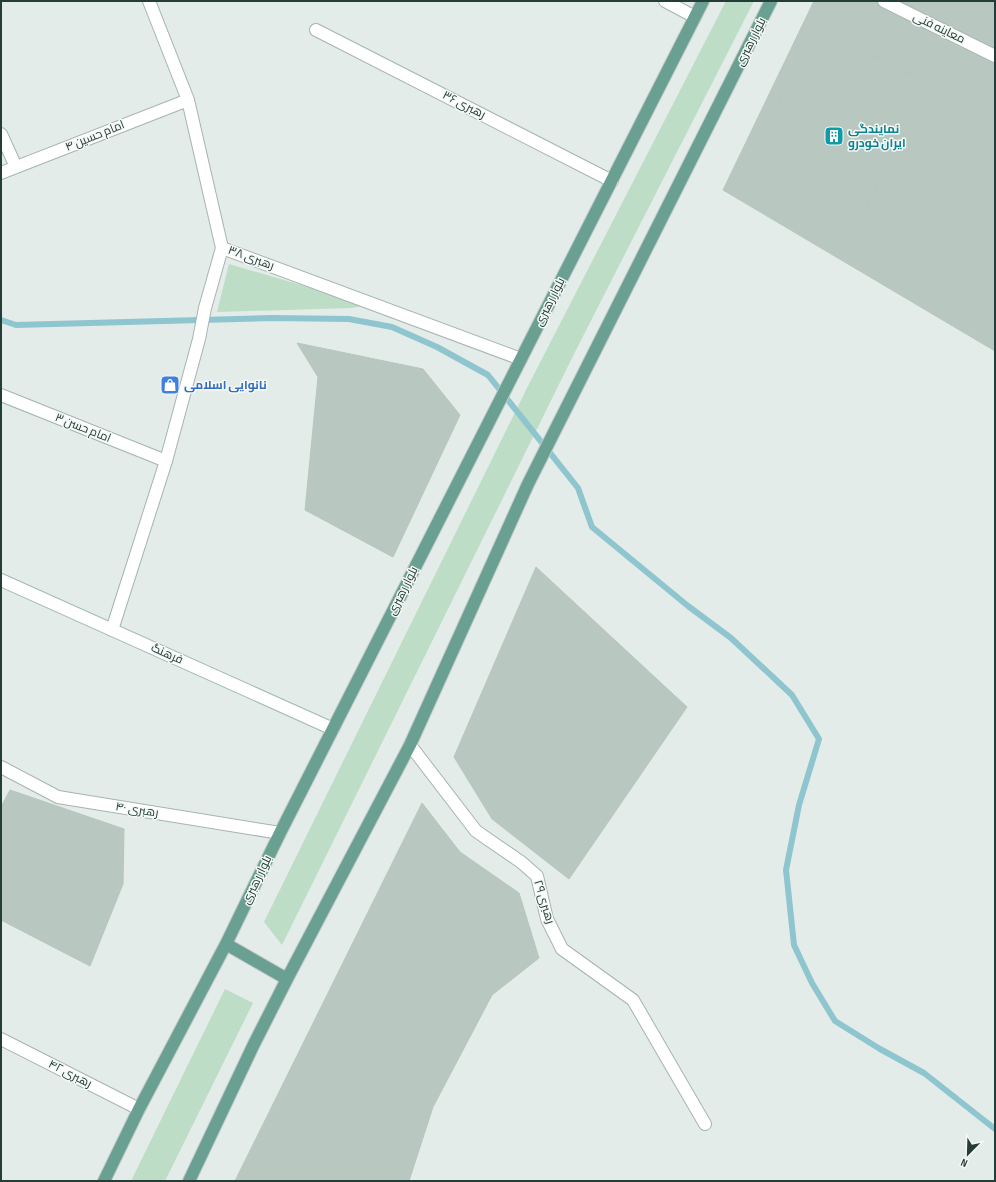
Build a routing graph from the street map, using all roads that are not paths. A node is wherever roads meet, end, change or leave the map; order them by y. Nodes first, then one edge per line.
1 (148, 1) edge
2 (665, 1) edge
3 (704, 1) edge
4 (771, 1) edge
5 (884, 1) edge
6 (695, 17) junction
7 (316, 30) dead end
8 (995, 56) edge
9 (188, 100) junction
10 (1, 134) edge
11 (16, 167) junction
12 (1, 173) edge
13 (612, 181) junction
14 (222, 248) junction
15 (521, 360) junction
16 (1, 394) edge
17 (166, 461) junction
18 (1, 580) edge
19 (112, 630) junction
20 (333, 729) junction
21 (410, 745) junction
22 (1, 767) edge
23 (280, 833) junction
24 (226, 944) junction
25 (287, 979) junction
26 (1, 1039) edge
27 (139, 1109) junction
28 (705, 1124) dead end
29 (104, 1181) edge
30 (189, 1181) edge

1 - 9 street, رهبری ۳۸
2 - 6 street
3 - 6 main road, بلوار رهبری
4 - 21 main road, بلوار رهبری
5 - 8 street, معاینه فنی
6 - 13 main road, بلوار رهبری
7 - 13 street, رهبری ۳۶
9 - 11 street, امام حسین ۴
9 - 14 street, رهبری ۳۸
10 - 11 street
11 - 12 street, امام حسین ۴
13 - 15 main road, بلوار رهبری
14 - 15 street, رهبری ۳۸
14 - 17 street
15 - 20 main road, بلوار رهبری
16 - 17 street, امام حسن ۳
17 - 19 street
18 - 19 street, فرهنگ
19 - 20 street, فرهنگ
20 - 23 main road, بلوار رهبری
21 - 25 main road, بلوار رهبری
21 - 28 street, رهبری ۲۹
22 - 23 street, رهبری ۴۰
23 - 24 main road, بلوار رهبری
24 - 25 main road
24 - 27 main road, بلوار رهبری
25 - 30 main road, بلوار رهبری
26 - 27 street, رهبری ۴۲
27 - 29 main road, بلوار رهبری

